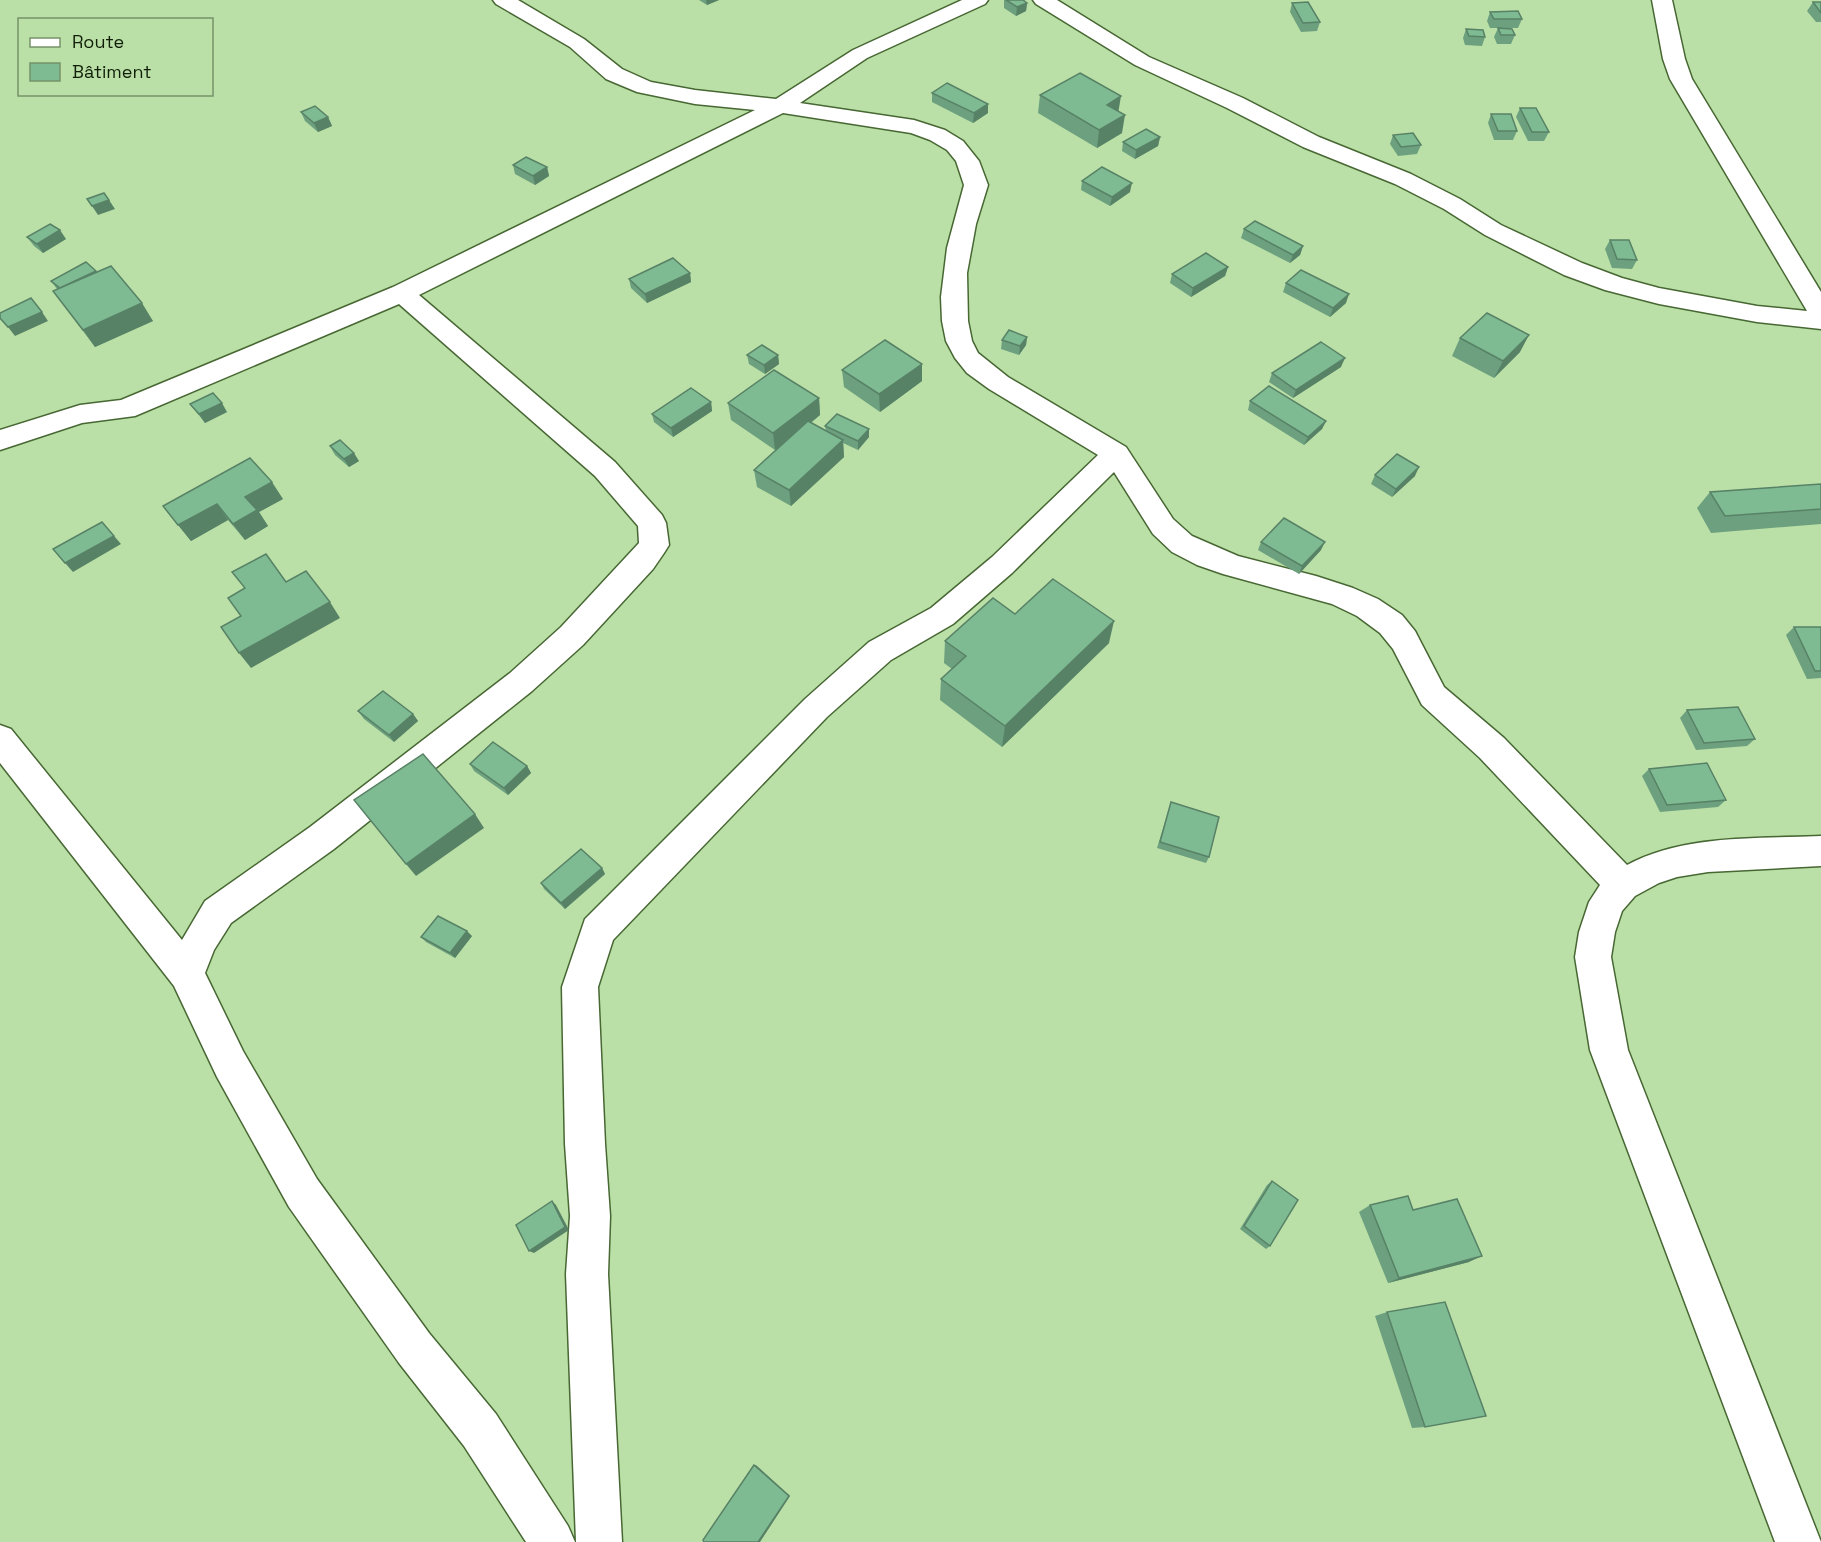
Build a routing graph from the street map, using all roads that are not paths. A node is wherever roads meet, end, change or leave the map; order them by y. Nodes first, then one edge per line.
1 (503, 0) edge
2 (978, 0) edge
3 (1043, 0) edge
4 (1662, 0) edge
5 (780, 106) junction
6 (402, 293) junction
7 (1821, 313) edge
8 (1821, 321) edge
9 (0, 440) edge
10 (1116, 454) junction
11 (0, 739) edge
12 (1821, 851) edge
13 (1623, 885) junction
14 (187, 974) junction
15 (552, 1542) edge
16 (599, 1542) edge
17 (1798, 1542) edge

1 - 5 street
2 - 5 street
3 - 8 street
4 - 7 street
5 - 6 street
5 - 10 street
6 - 9 street
6 - 14 street
10 - 13 street
10 - 16 street
11 - 14 street
12 - 13 street
13 - 17 street
14 - 15 street

